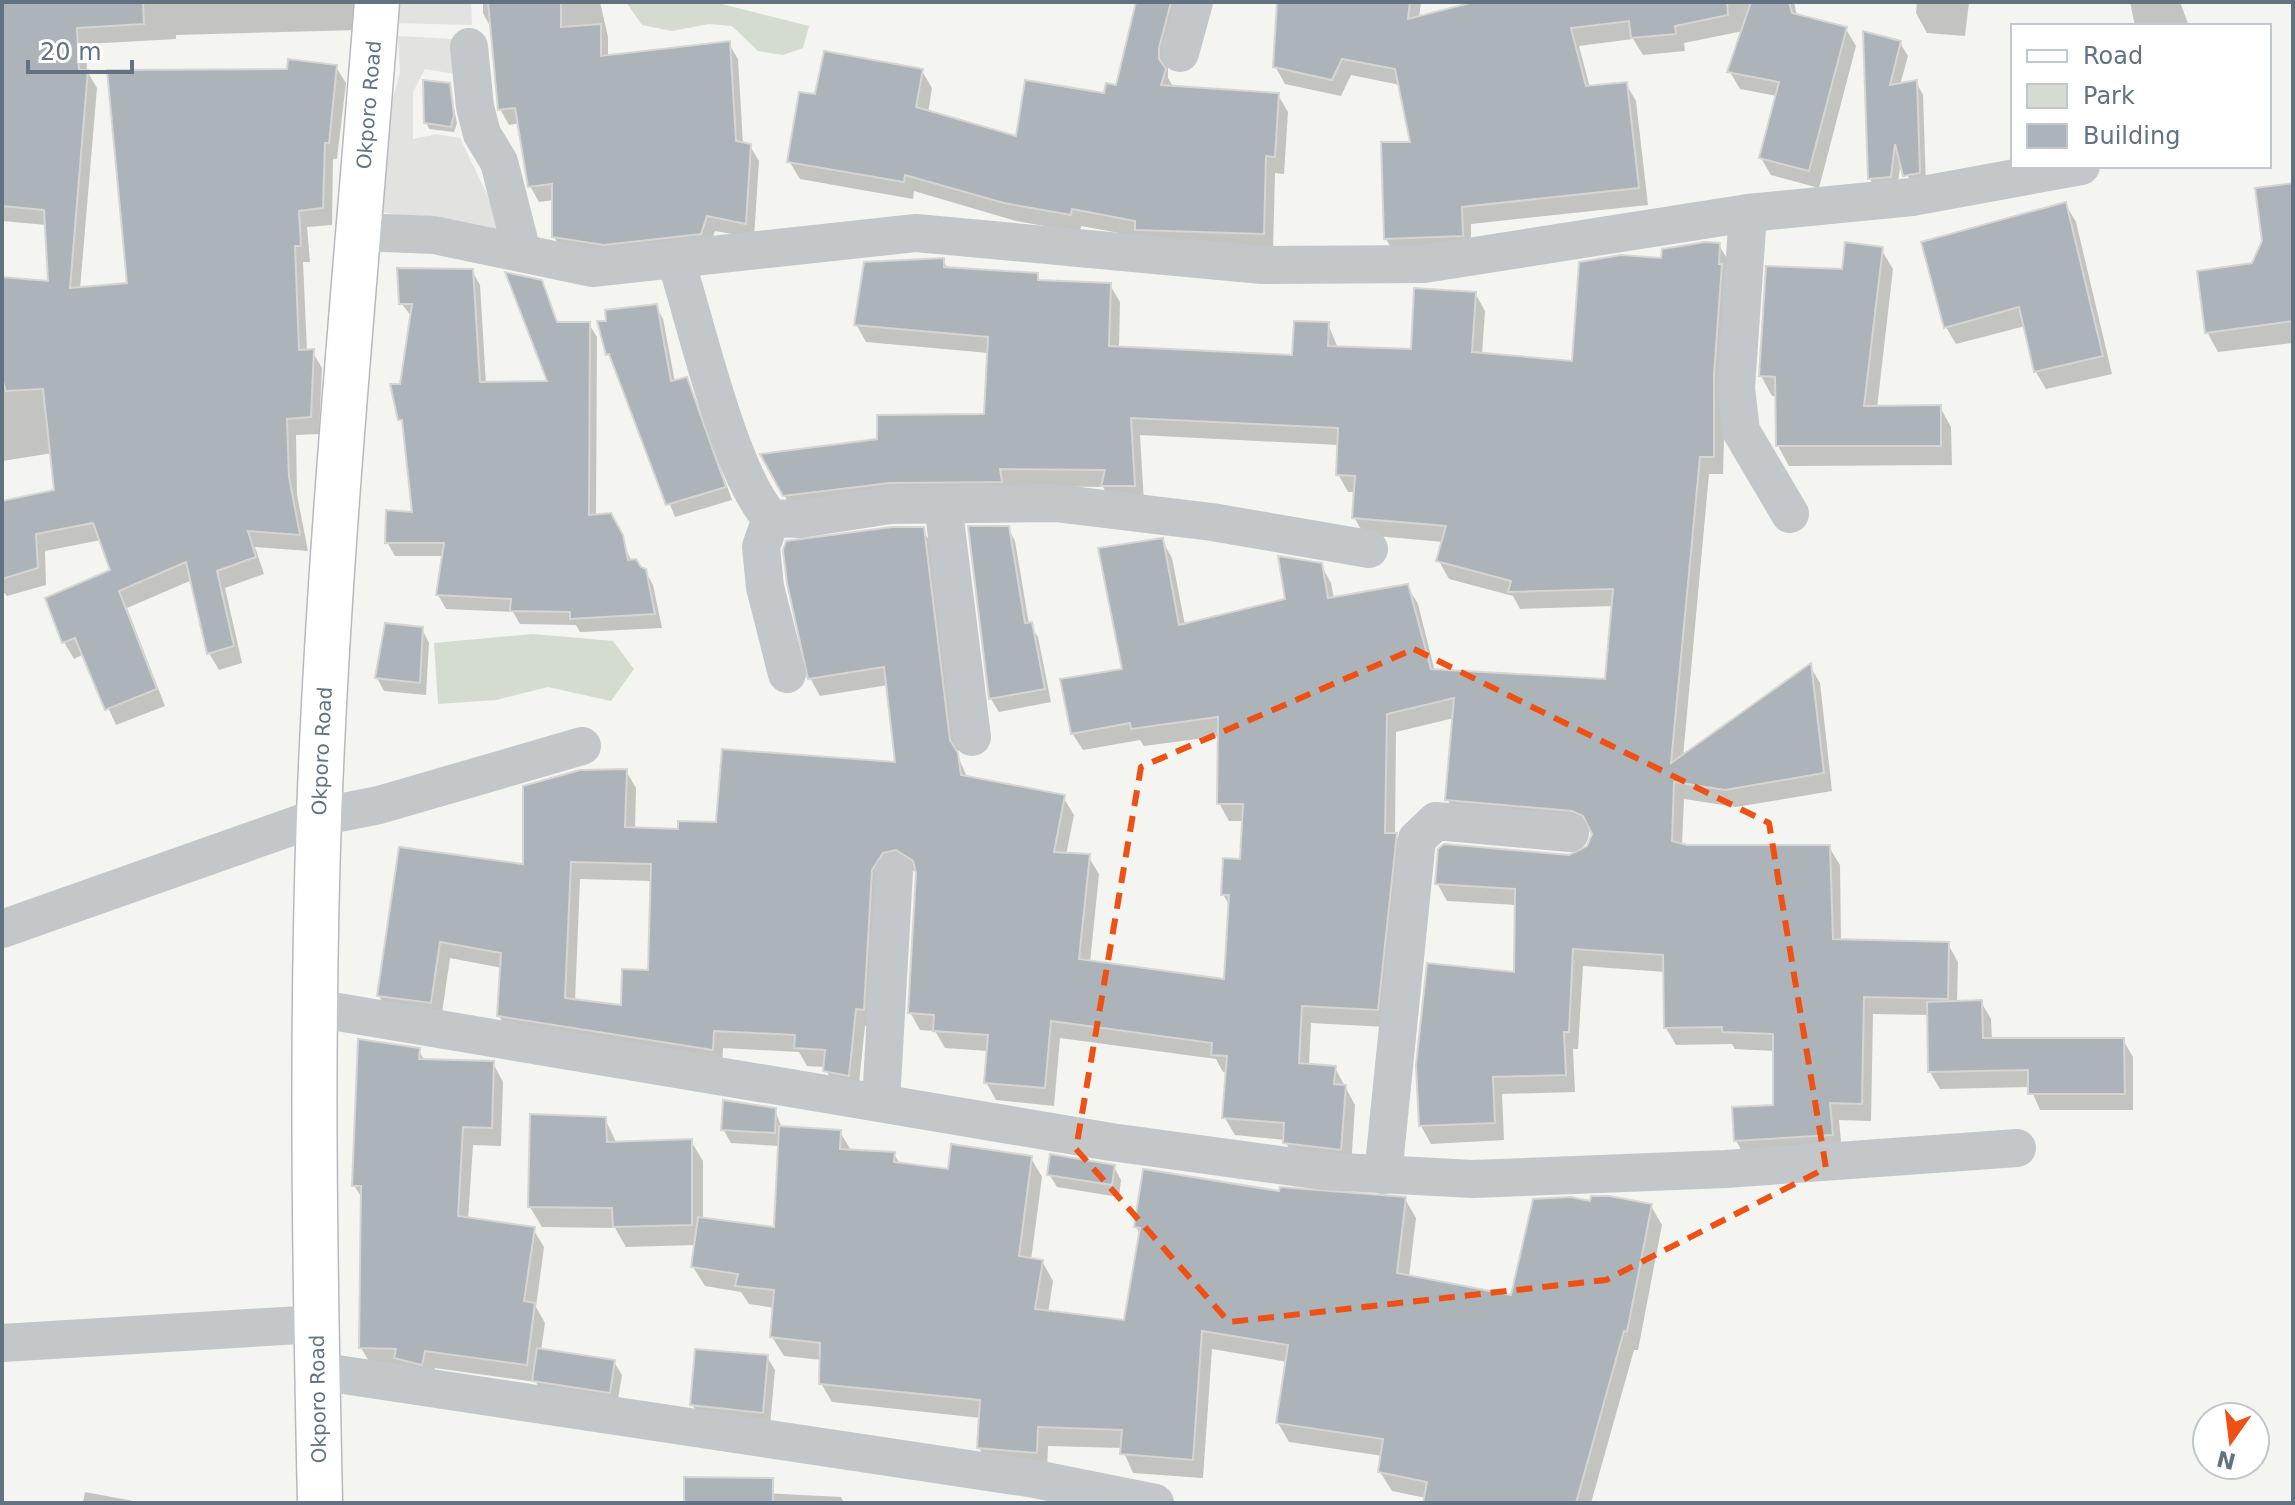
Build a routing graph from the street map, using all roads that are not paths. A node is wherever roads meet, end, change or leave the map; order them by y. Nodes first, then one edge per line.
1 (377, 2) edge
2 (1194, 2) edge
3 (469, 47) dead end
4 (1180, 53) dead end
5 (2070, 168) edge
6 (1748, 213) junction
7 (359, 232) junction
8 (522, 252) junction
9 (676, 261) junction
10 (943, 504) junction
11 (1790, 514) dead end
12 (771, 518) junction
13 (1369, 549) dead end
14 (787, 674) dead end
15 (972, 737) dead end
16 (582, 746) dead end
17 (319, 817) junction
18 (1570, 833) dead end
19 (894, 872) dead end
20 (2, 929) edge
21 (314, 1008) junction
22 (881, 1102) junction
23 (2017, 1148) dead end
24 (1383, 1175) junction
25 (316, 1324) junction
26 (2, 1343) edge
27 (317, 1371) junction
28 (320, 1503) edge
29 (1155, 1503) edge

1 - 7 main road, Okporo Road
2 - 4 street
3 - 8 street
5 - 6 street
6 - 9 street
6 - 11 street
7 - 8 street
7 - 17 main road, Okporo Road
8 - 9 street
9 - 12 street
10 - 12 street
10 - 13 street
10 - 15 street
12 - 14 street
16 - 17 street
17 - 20 street
17 - 21 main road, Okporo Road
18 - 24 street
19 - 22 street
21 - 22 street
21 - 25 main road, Okporo Road
22 - 24 street
23 - 24 street
25 - 26 street
25 - 27 main road, Okporo Road
27 - 28 main road, Okporo Road
27 - 29 street

